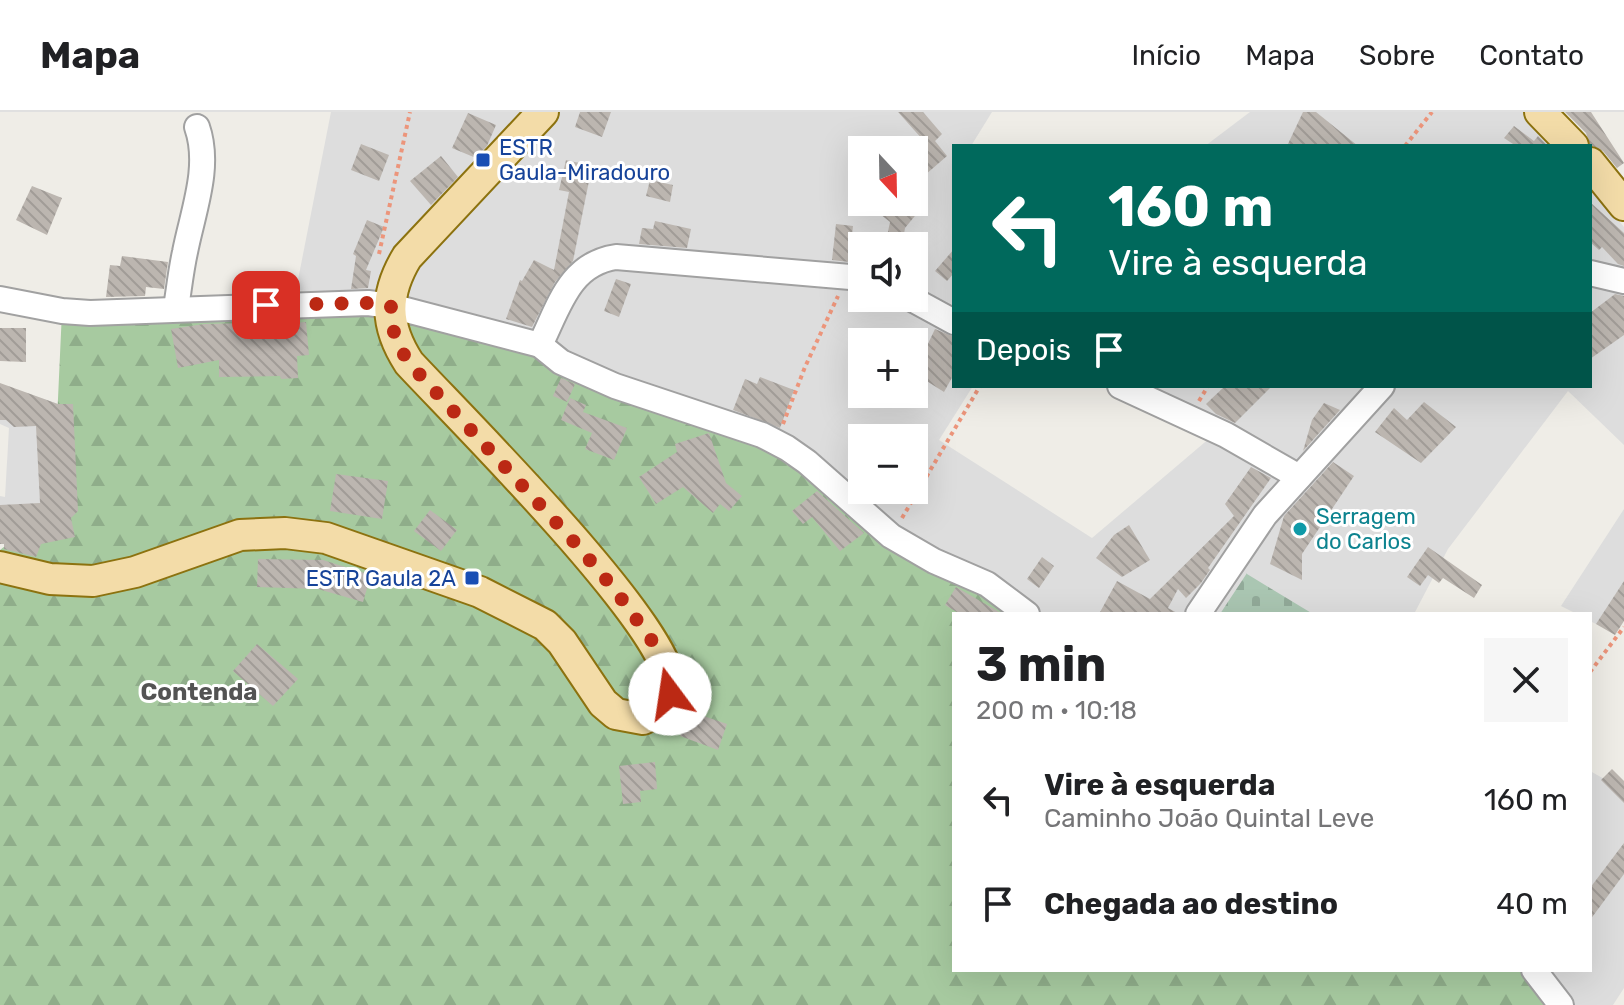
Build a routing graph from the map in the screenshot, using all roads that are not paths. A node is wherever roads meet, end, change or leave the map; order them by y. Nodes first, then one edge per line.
1 (543, 112) edge
2 (1540, 112) edge
3 (197, 127) dead end
4 (1571, 144) edge
5 (1592, 165) edge
6 (1624, 205) edge
7 (1592, 273) edge
8 (848, 276) edge
9 (1624, 281) edge
10 (0, 299) edge
11 (391, 306) junction
12 (176, 308) junction
13 (928, 308) edge
14 (952, 321) edge
15 (540, 345) junction
16 (1124, 388) edge
17 (1380, 388) edge
18 (1299, 477) junction
19 (0, 567) edge
20 (1024, 612) edge
21 (1199, 612) edge
22 (1536, 972) edge
23 (1561, 1005) edge

1 - 11 main road
2 - 4 main road
3 - 12 street
5 - 6 main road
7 - 9 street
8 - 15 street
10 - 12 street
11 - 12 street
11 - 15 street
11 - 19 main road
13 - 14 street
15 - 20 street
16 - 18 street
17 - 18 street
18 - 21 street
22 - 23 street

